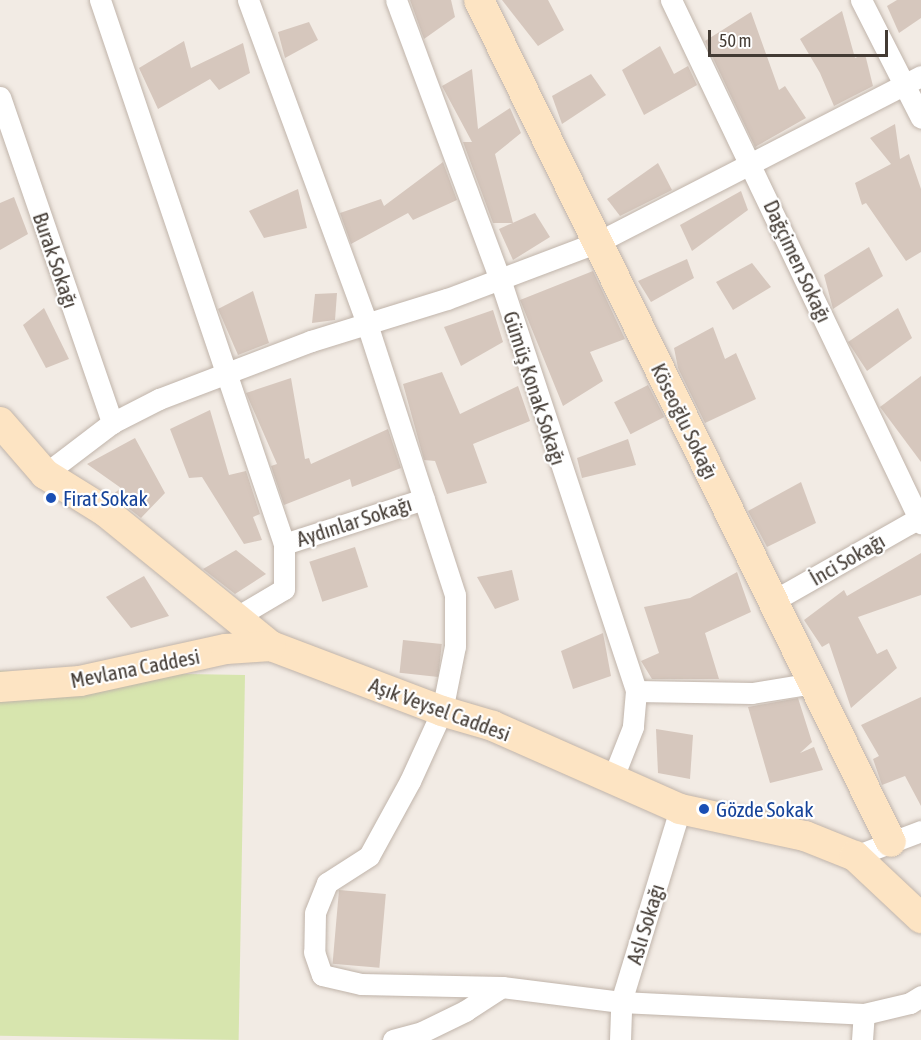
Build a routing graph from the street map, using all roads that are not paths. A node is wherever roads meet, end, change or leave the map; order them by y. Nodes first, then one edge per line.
1 (100, 0) edge
2 (248, 0) edge
3 (396, 0) edge
4 (479, 0) edge
5 (671, 0) edge
6 (861, 0) edge
7 (913, 80) edge
8 (0, 97) edge
9 (921, 118) edge
10 (752, 163) junction
11 (598, 242) junction
12 (500, 279) junction
13 (367, 324) junction
14 (227, 373) junction
15 (0, 422) edge
16 (112, 423) junction
17 (45, 474) junction
18 (424, 499) junction
19 (920, 520) edge
20 (284, 544) junction
21 (773, 601) junction
22 (236, 618) junction
23 (271, 646) junction
24 (814, 683) junction
25 (0, 687) edge
26 (636, 692) junction
27 (442, 711) junction
28 (612, 780) junction
29 (680, 809) junction
30 (921, 831) edge
31 (891, 842) junction
32 (855, 855) junction
33 (921, 918) edge
34 (502, 987) junction
35 (921, 996) edge
36 (621, 1002) junction
37 (864, 1014) junction
38 (393, 1040) edge
39 (620, 1040) edge
40 (862, 1040) edge

1 - 14 street
2 - 13 street
3 - 12 street, Gümüş Konak Sokağı
4 - 11 street, Köseoğlu Sokağı
5 - 10 street, Dağçimen Sokağı
6 - 7 street
7 - 9 street
7 - 10 street
8 - 16 street, Burak Sokağı
10 - 11 street
10 - 19 street, Dağçimen Sokağı
11 - 12 street
11 - 21 street, Köseoğlu Sokağı
12 - 13 street
12 - 26 street, Gümüş Konak Sokağı
13 - 14 street
13 - 18 street
14 - 16 street
14 - 20 street
15 - 17 street, Aşık Veysel Caddesi
16 - 17 street
17 - 22 street, Aşık Veysel Caddesi
18 - 20 street, Aydınlar Sokağı
18 - 27 street
19 - 21 street, İnci Sokağı
20 - 22 street
21 - 24 street, Köseoğlu Sokağı
22 - 23 street, Aşık Veysel Caddesi
23 - 25 street, Mevlana Caddesi
23 - 27 street, Aşık Veysel Caddesi
24 - 26 street
24 - 31 street, Köseoğlu Sokağı
26 - 28 street, Gümüş Konak Sokağı
27 - 28 street, Aşık Veysel Caddesi
27 - 34 street
28 - 29 street, Aşık Veysel Caddesi
29 - 32 street, Aşık Veysel Caddesi
29 - 36 street, Aslı Sokağı
30 - 31 street
31 - 32 street
32 - 33 street, Aşık Veysel Caddesi
34 - 36 street
34 - 38 street
35 - 37 street
36 - 37 street
36 - 39 street, Aslı Sokağı
37 - 40 street

